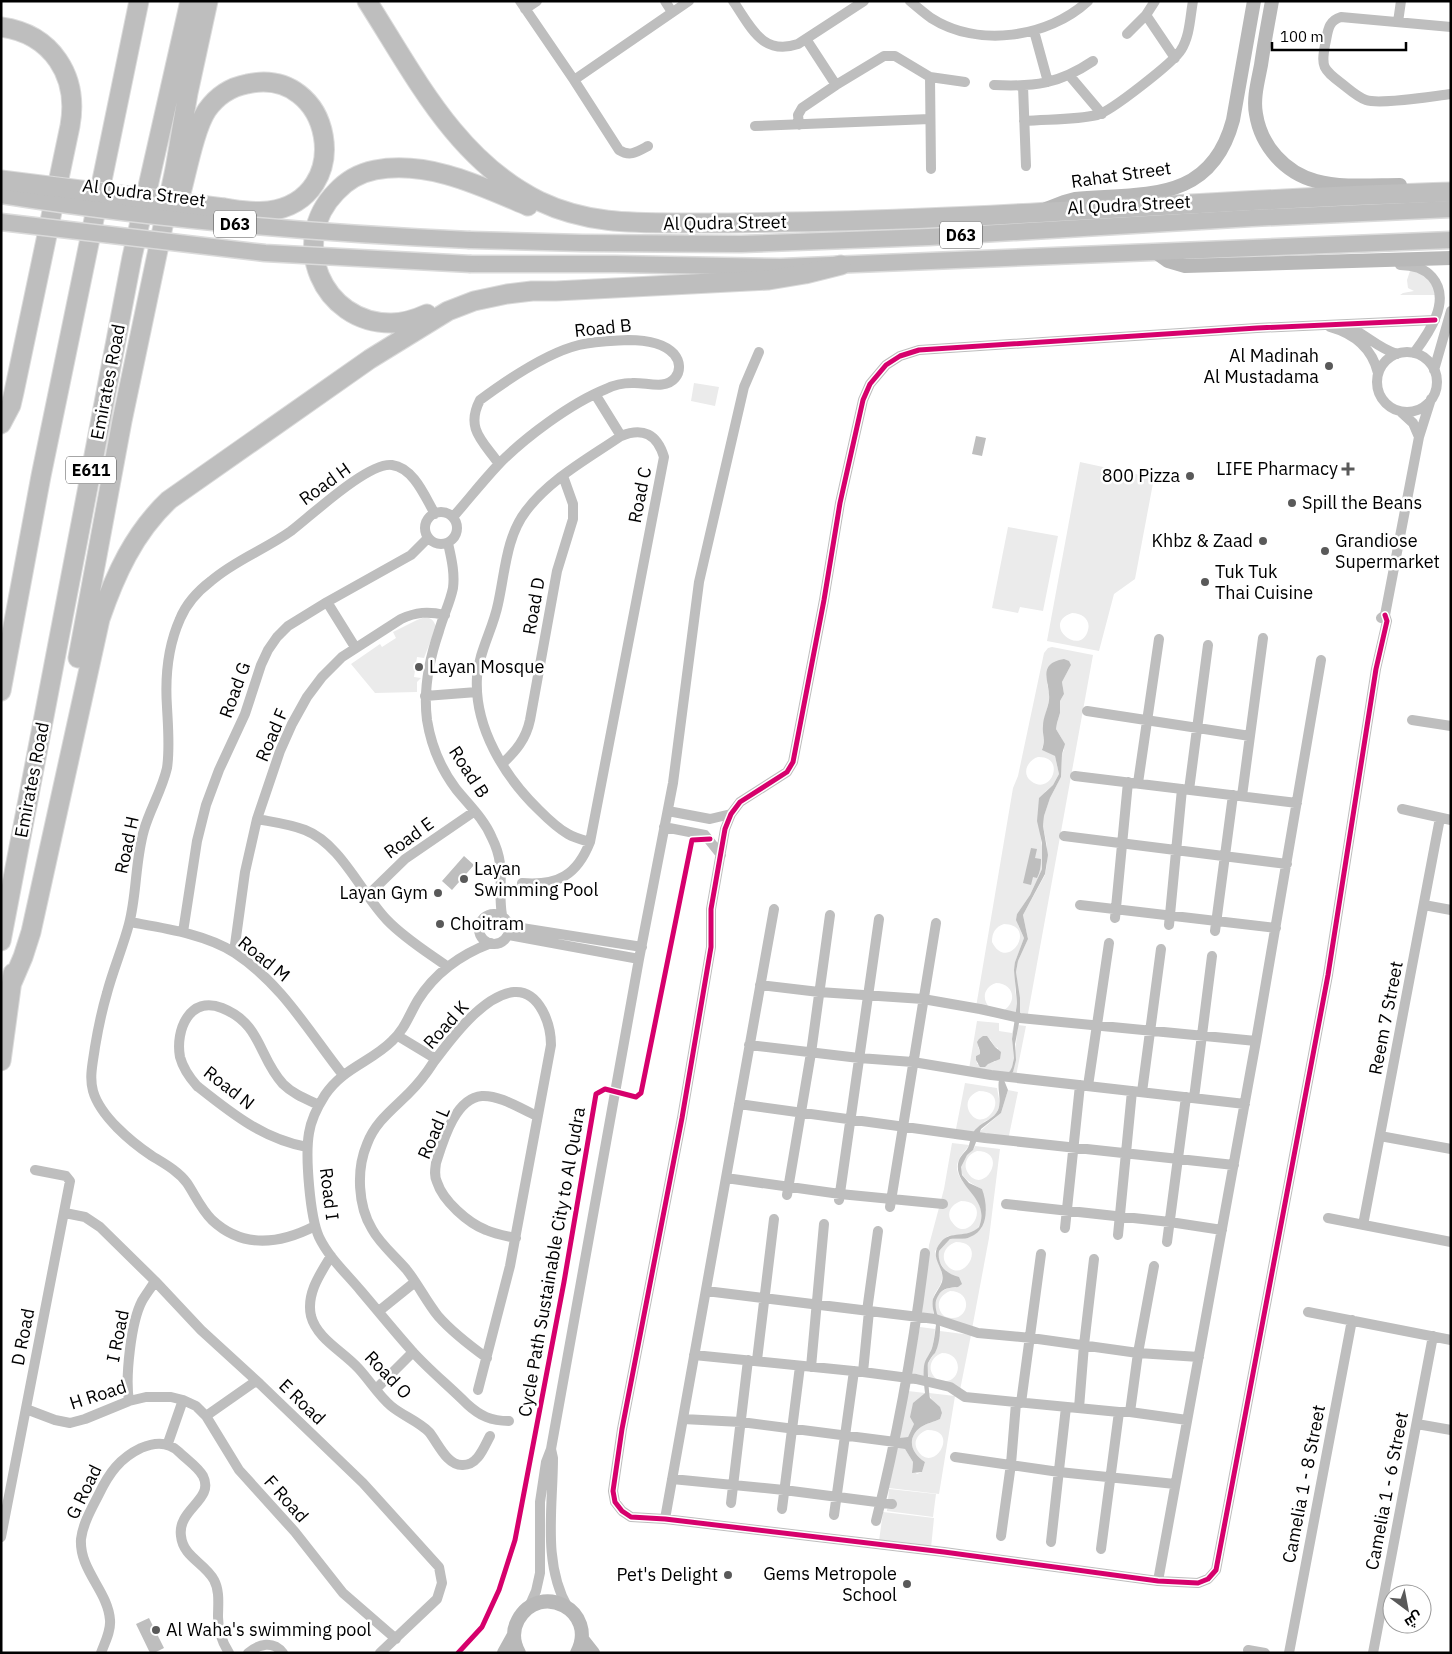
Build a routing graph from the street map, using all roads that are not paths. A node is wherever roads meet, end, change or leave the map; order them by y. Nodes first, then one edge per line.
1 (139, 1) edge
2 (190, 1) edge
3 (208, 1) edge
4 (367, 1) edge
5 (536, 1) edge
6 (665, 1) edge
7 (689, 1) edge
8 (733, 1) edge
9 (864, 1) edge
10 (910, 1) edge
11 (1088, 1) edge
12 (1155, 1) edge
13 (1193, 1) edge
14 (1254, 1) edge
15 (1272, 1) edge
16 (1401, 1) edge
17 (522, 5) edge
18 (672, 12) junction
19 (1146, 15) junction
20 (1398, 22) junction
21 (1451, 27) edge
22 (1, 28) edge
23 (1034, 31) junction
24 (1127, 34) dead end
25 (806, 39) junction
26 (1175, 58) junction
27 (1093, 61) dead end
28 (1069, 75) junction
29 (930, 77) junction
30 (574, 80) junction
31 (965, 82) dead end
32 (1048, 82) junction
33 (994, 84) dead end
34 (836, 85) junction
35 (1023, 86) junction
36 (1451, 94) edge
37 (1102, 114) junction
38 (930, 119) junction
39 (1024, 121) junction
40 (799, 125) junction
41 (755, 126) dead end
42 (648, 146) dead end
43 (1026, 166) dead end
44 (931, 169) dead end
45 (1, 180) edge
46 (1451, 186) edge
47 (1451, 192) edge
48 (1, 195) edge
49 (1451, 209) edge
50 (1040, 213) junction
51 (1, 222) edge
52 (759, 223) junction
53 (1451, 240) edge
54 (1154, 251) junction
55 (1451, 258) edge
56 (1363, 261) junction
57 (841, 265) junction
58 (751, 282) junction
59 (1451, 311) edge
60 (1435, 320) junction
61 (1341, 324) junction
62 (1322, 325) junction
63 (758, 352) dead end
64 (1414, 353) junction
65 (1397, 354) junction
66 (1434, 370) junction
67 (1378, 374) junction
68 (595, 394) junction
69 (1431, 399) junction
70 (1401, 412) junction
71 (122, 421) junction
72 (1, 424) edge
73 (621, 436) junction
74 (1419, 437) junction
75 (499, 464) junction
76 (563, 476) junction
77 (435, 514) junction
78 (453, 517) junction
79 (428, 538) junction
80 (448, 542) junction
81 (327, 602) junction
82 (445, 615) junction
83 (1263, 638) dead end
84 (1158, 639) dead end
85 (1208, 645) dead end
86 (355, 647) junction
87 (1322, 660) dead end
88 (1, 691) edge
89 (477, 692) junction
90 (425, 696) junction
91 (1087, 711) dead end
92 (1146, 720) junction
93 (1412, 720) dead end
94 (1451, 725) edge
95 (1197, 727) junction
96 (1250, 736) junction
97 (502, 764) junction
98 (1075, 776) dead end
99 (1133, 783) junction
100 (1186, 789) junction
101 (1238, 796) junction
102 (1297, 803) junction
103 (1402, 809) dead end
104 (475, 811) junction
105 (668, 811) junction
106 (731, 814) junction
107 (1440, 818) junction
108 (257, 819) junction
109 (710, 819) junction
110 (1451, 820) edge
111 (664, 827) junction
112 (725, 829) junction
113 (705, 835) junction
114 (1064, 836) dead end
115 (590, 842) junction
116 (1122, 843) junction
117 (1176, 849) junction
118 (721, 855) junction
119 (1225, 856) junction
120 (1287, 864) junction
121 (522, 884) dead end
122 (367, 896) junction
123 (501, 897) junction
124 (1080, 905) dead end
125 (1424, 905) junction
126 (774, 908) dead end
127 (1451, 910) edge
128 (1116, 914) junction
129 (488, 915) junction
130 (830, 915) dead end
131 (502, 916) junction
132 (879, 919) dead end
133 (1169, 920) junction
134 (130, 922) junction
135 (936, 924) dead end
136 (1216, 926) junction
137 (1276, 928) junction
138 (508, 931) junction
139 (183, 932) junction
140 (480, 933) junction
141 (1, 941) edge
142 (491, 943) junction
143 (1109, 943) dead end
144 (642, 947) junction
145 (1161, 949) dead end
146 (234, 952) junction
147 (471, 952) junction
148 (1212, 956) dead end
149 (639, 959) junction
150 (448, 967) junction
151 (12, 985) junction
152 (760, 985) junction
153 (819, 992) junction
154 (868, 995) junction
155 (923, 999) junction
156 (1097, 1026) junction
157 (1150, 1031) junction
158 (398, 1036) junction
159 (1202, 1036) junction
160 (1256, 1041) junction
161 (750, 1045) junction
162 (811, 1053) junction
163 (859, 1058) junction
164 (436, 1059) junction
165 (1, 1061) edge
166 (913, 1062) junction
167 (343, 1075) junction
168 (1084, 1086) junction
169 (1137, 1092) junction
170 (1190, 1097) junction
171 (739, 1104) junction
172 (1245, 1104) junction
173 (319, 1105) junction
174 (800, 1112) junction
175 (537, 1116) junction
176 (850, 1120) junction
177 (903, 1127) junction
178 (1380, 1136) junction
179 (307, 1147) junction
180 (1073, 1148) junction
181 (1451, 1149) edge
182 (1126, 1153) junction
183 (1178, 1159) junction
184 (1234, 1165) junction
185 (35, 1170) dead end
186 (726, 1178) junction
187 (787, 1191) junction
188 (839, 1197) junction
189 (890, 1203) junction
190 (943, 1204) dead end
191 (1006, 1204) dead end
192 (1067, 1210) junction
193 (65, 1213) junction
194 (1120, 1217) junction
195 (1328, 1218) dead end
196 (774, 1219) dead end
197 (1170, 1222) junction
198 (824, 1224) dead end
199 (1363, 1225) junction
200 (315, 1226) junction
201 (1065, 1228) dead end
202 (1222, 1230) junction
203 (878, 1231) dead end
204 (1118, 1235) dead end
205 (516, 1238) junction
206 (1167, 1242) dead end
207 (1451, 1242) edge
208 (925, 1253) dead end
209 (1041, 1254) dead end
210 (331, 1256) junction
211 (1094, 1259) dead end
212 (1154, 1266) dead end
213 (155, 1281) junction
214 (415, 1282) junction
215 (706, 1291) junction
216 (764, 1298) junction
217 (817, 1304) junction
218 (378, 1311) junction
219 (868, 1311) junction
220 (1308, 1312) dead end
221 (918, 1317) junction
222 (1352, 1320) junction
223 (1433, 1336) junction
224 (1031, 1338) junction
225 (1451, 1340) edge
226 (1084, 1345) junction
227 (413, 1352) junction
228 (1138, 1353) junction
229 (694, 1355) junction
230 (1199, 1357) junction
231 (487, 1358) junction
232 (753, 1360) junction
233 (800, 1366) junction
234 (811, 1367) junction
235 (858, 1371) junction
236 (907, 1378) junction
237 (256, 1381) junction
238 (376, 1389) junction
239 (478, 1390) dead end
240 (183, 1400) junction
241 (129, 1401) junction
242 (1018, 1403) junction
243 (1066, 1406) junction
244 (1079, 1408) junction
245 (26, 1409) junction
246 (1119, 1412) junction
247 (1130, 1412) junction
248 (206, 1416) junction
249 (683, 1419) junction
250 (1187, 1420) junction
251 (509, 1421) dead end
252 (741, 1422) junction
253 (1416, 1424) junction
254 (792, 1427) junction
255 (1451, 1430) edge
256 (845, 1435) junction
257 (490, 1436) dead end
258 (899, 1442) junction
259 (168, 1443) junction
260 (551, 1448) junction
261 (954, 1457) dead end
262 (1011, 1464) junction
263 (1059, 1472) junction
264 (1111, 1477) junction
265 (672, 1479) junction
266 (733, 1484) junction
267 (1176, 1484) junction
268 (784, 1490) junction
269 (836, 1498) junction
270 (731, 1503) dead end
271 (881, 1503) junction
272 (892, 1504) dead end
273 (782, 1509) dead end
274 (834, 1515) dead end
275 (665, 1519) junction
276 (876, 1521) dead end
277 (1001, 1536) dead end
278 (1, 1538) edge
279 (1051, 1542) dead end
280 (1101, 1549) dead end
281 (1158, 1580) junction
282 (529, 1608) junction
283 (568, 1608) junction
284 (514, 1635) junction
285 (582, 1639) junction
286 (396, 1640) junction
287 (1248, 1650) dead end
288 (102, 1653) edge
289 (228, 1653) edge
290 (248, 1653) edge
291 (283, 1653) edge
292 (380, 1653) edge
293 (504, 1653) edge
294 (519, 1653) edge
295 (577, 1653) edge
296 (593, 1653) edge
297 (1265, 1653) edge
298 (1289, 1653) edge
299 (1373, 1653) edge

1 - 88 highway, E611
2 - 141 highway, Emirates Road / E611
3 - 71 highway
4 - 52 highway
5 - 17 street
6 - 18 street
7 - 18 street
8 - 25 street
9 - 25 street
10 - 23 street
11 - 23 street
12 - 19 street
13 - 26 street
14 - 50 street, Rahat Street
15 - 46 street
16 - 20 street
17 - 30 street
18 - 30 street
19 - 24 street
19 - 26 street
20 - 21 street
20 - 36 street
22 - 72 highway
23 - 32 street
25 - 34 street
26 - 37 street
27 - 28 street
28 - 32 street
28 - 37 street
29 - 31 street
29 - 34 street
29 - 38 street
30 - 42 street
32 - 35 street
33 - 35 street
34 - 40 street
35 - 39 street
37 - 39 street
38 - 40 street
38 - 44 street
39 - 43 street
40 - 41 street
45 - 71 highway, bridge
47 - 50 highway
48 - 49 main road, Al Qudra Street / D63, bridge
50 - 52 highway
51 - 57 main road, D63, bridge
52 - 58 highway
53 - 54 main road, D63
54 - 56 street
54 - 57 main road, D63
55 - 56 street
56 - 60 street
57 - 58 highway
58 - 151 highway
59 - 66 street
60 - 61 street
60 - 64 street
61 - 62 street
61 - 65 street
62 - 67 street
62 - 106 street
63 - 105 street
64 - 65 street
64 - 66 street
65 - 67 street
66 - 69 street
67 - 70 street
68 - 73 street
68 - 75 street, Road B
68 - 75 street, Road B
69 - 70 street
69 - 74 street
70 - 74 street
71 - 151 highway
73 - 76 street, Road C
73 - 115 street, Road C
74 - 281 street
75 - 78 street, Road B
76 - 89 street, Road C
76 - 97 street, Road D
77 - 78 street
77 - 79 street
77 - 134 street, Road H
78 - 80 street
79 - 80 street
79 - 81 street, Road G
80 - 82 street, Road B
81 - 86 street
81 - 139 street, Road G
82 - 86 street, Road F
82 - 90 street, Road B
83 - 96 street
84 - 92 street
85 - 95 street
86 - 108 street, Road F
87 - 102 street
89 - 90 street
89 - 97 street, Road C
90 - 104 street, Road B
91 - 92 street
92 - 95 street
92 - 99 street
93 - 94 street
95 - 96 street
95 - 100 street
96 - 101 street
97 - 115 street, Road C
98 - 99 street
99 - 100 street
99 - 116 street
100 - 101 street
100 - 117 street
101 - 102 street
101 - 119 street
102 - 120 street
103 - 107 street
104 - 122 street, Road E
104 - 123 street, Road B
105 - 109 street
105 - 111 street
106 - 109 street
106 - 112 street
107 - 110 street
107 - 125 street, Reem 7 Street
108 - 122 street
108 - 146 street, Road F
109 - 112 street
111 - 113 street
111 - 144 street
112 - 113 street
112 - 118 street
113 - 118 street
114 - 116 street
115 - 121 street, Road C
116 - 117 street
116 - 128 street
117 - 119 street
117 - 133 street
118 - 275 street
119 - 120 street
119 - 136 street
120 - 137 street
122 - 150 street
123 - 129 street
123 - 131 street, Road B
124 - 128 street
125 - 127 street
125 - 178 street, Reem 7 Street
126 - 152 street
128 - 133 street
129 - 131 street
129 - 140 street
130 - 153 street
131 - 138 street
132 - 154 street
133 - 136 street
134 - 139 street, Road M
134 - 200 street, Road H
135 - 155 street
136 - 137 street
137 - 160 street
138 - 142 street
138 - 144 street
138 - 149 street
139 - 146 street, Road M
140 - 142 street
140 - 147 street
142 - 147 street, Road I
143 - 156 street
144 - 149 street
145 - 157 street
146 - 167 street, Road M
147 - 150 street, Road I
148 - 159 street
149 - 260 street
150 - 158 street, Road I
151 - 165 highway
152 - 153 street
152 - 161 street
153 - 154 street
153 - 162 street
154 - 155 street
154 - 163 street
155 - 156 street
155 - 166 street
156 - 157 street
156 - 168 street
157 - 159 street
157 - 169 street
158 - 164 street
158 - 167 street, Road I
159 - 160 street
159 - 170 street
160 - 172 street
161 - 162 street
161 - 171 street
162 - 163 street
162 - 174 street
163 - 166 street
163 - 176 street
164 - 175 street, Road K
164 - 214 street, Road K
166 - 168 street
166 - 177 street
167 - 173 street, Road I
168 - 169 street
168 - 180 street
169 - 170 street
169 - 182 street
170 - 172 street
170 - 183 street
171 - 174 street
171 - 186 street
172 - 184 street
173 - 179 street, Road I
173 - 179 street, Road N
174 - 176 street
174 - 187 street
175 - 205 street, Road K
175 - 205 street, Road L
176 - 177 street
176 - 188 street
177 - 180 street
177 - 189 street
178 - 181 street
178 - 199 street, Reem 7 Street
179 - 200 street, Road I
180 - 182 street
180 - 192 street
182 - 183 street
182 - 194 street
183 - 184 street
183 - 197 street
184 - 202 street
185 - 193 street, D Road
186 - 187 street
186 - 215 street
187 - 188 street
188 - 189 street
189 - 190 street
191 - 192 street
192 - 194 street
192 - 201 street
193 - 213 street, E Road
193 - 245 street, D Road
194 - 197 street
194 - 204 street
195 - 199 street
196 - 216 street
197 - 202 street
197 - 206 street
198 - 217 street
199 - 207 street
200 - 210 street, Road I
202 - 230 street
203 - 219 street
205 - 231 street, Road K
208 - 221 street
209 - 224 street
210 - 218 street, Road I
210 - 238 street, Road O
211 - 226 street
212 - 228 street
213 - 237 street, E Road
213 - 241 street, I Road
214 - 218 street
214 - 231 street, Road K
215 - 216 street
215 - 229 street
216 - 217 street
216 - 232 street
217 - 219 street
217 - 234 street
218 - 227 street, Road I
219 - 221 street
219 - 235 street
220 - 222 street
221 - 224 street
221 - 236 street
222 - 223 street
222 - 298 street, Camelia 1 - 8 Street
223 - 225 street
223 - 253 street, Camelia 1 - 6 Street
224 - 226 street
224 - 242 street
226 - 228 street
226 - 244 street
227 - 238 street
227 - 251 street, Road I
228 - 230 street
228 - 247 street
229 - 232 street
229 - 249 street
230 - 250 street
231 - 239 street, Road K
232 - 233 street
232 - 252 street
233 - 234 street
233 - 254 street
234 - 235 street
235 - 236 street
235 - 256 street
236 - 242 street
236 - 258 street
237 - 248 street
237 - 286 street, E Road
238 - 257 street, Road O
240 - 241 street, H Road
240 - 248 street, H Road
240 - 259 street
241 - 245 street, H Road
242 - 243 street
242 - 262 street
243 - 244 street
243 - 263 street
244 - 246 street
245 - 278 street, D Road
246 - 247 street
246 - 264 street
247 - 250 street
248 - 286 street, F Road
249 - 252 street
249 - 265 street
250 - 267 street
252 - 254 street
252 - 266 street
253 - 255 street
253 - 299 street, Camelia 1 - 6 Street
254 - 256 street
254 - 268 street
256 - 258 street
256 - 269 street
258 - 271 street
259 - 288 street, G Road
259 - 289 street
260 - 282 street
260 - 283 street
261 - 262 street
262 - 263 street
262 - 277 street
263 - 264 street
263 - 279 street
264 - 267 street
264 - 280 street
265 - 266 street
265 - 275 street
266 - 268 street
266 - 270 street
267 - 281 street
268 - 269 street
268 - 273 street
269 - 271 street
269 - 274 street
271 - 272 street
271 - 276 street
275 - 281 street
282 - 283 street
282 - 284 street
283 - 285 street
284 - 293 street
284 - 294 street
285 - 295 street
285 - 296 street
286 - 292 street, E Road
287 - 297 street
290 - 291 street

